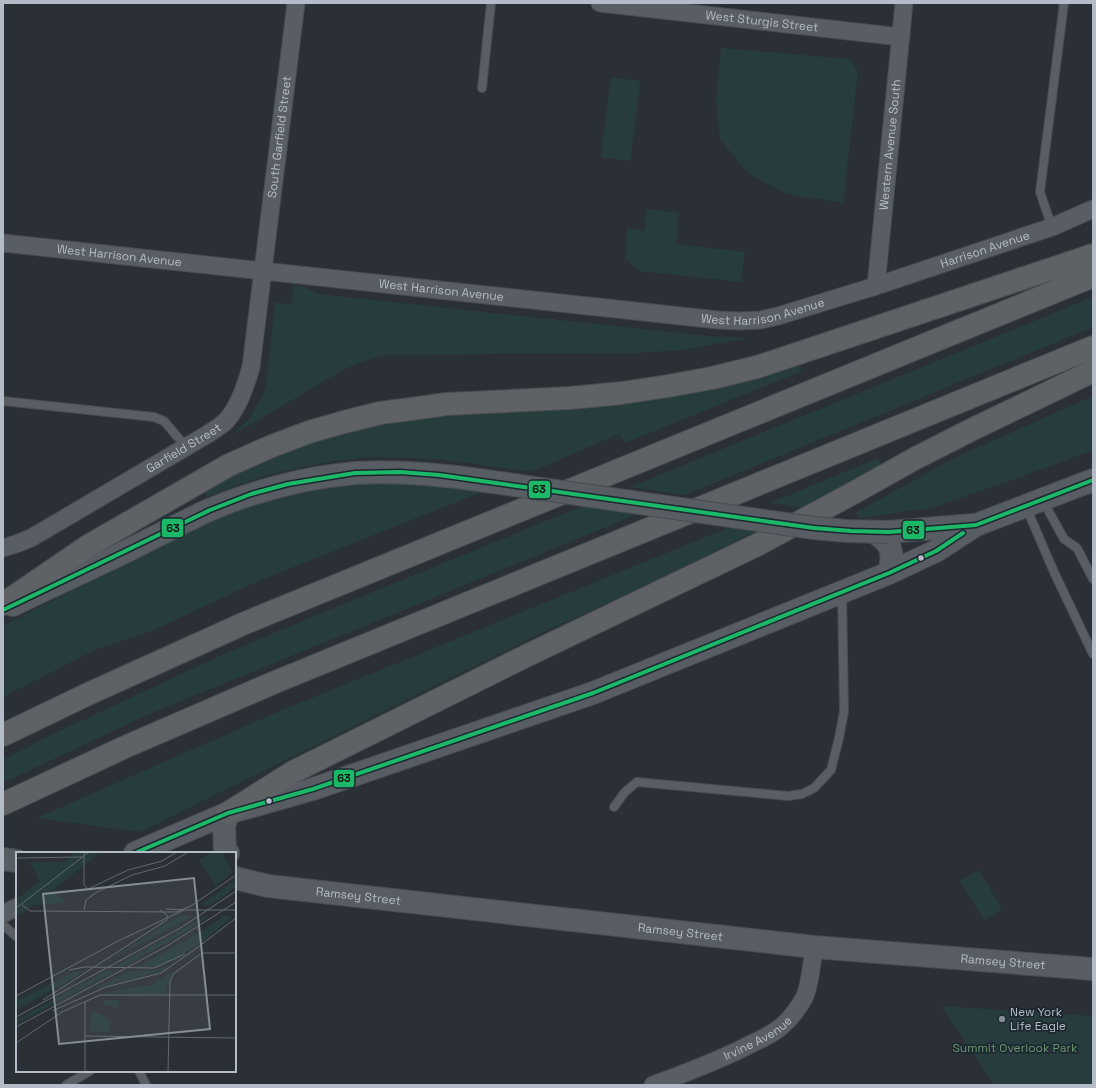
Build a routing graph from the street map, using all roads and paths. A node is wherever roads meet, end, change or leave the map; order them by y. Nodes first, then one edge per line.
1 (296, 3) edge
2 (492, 3) edge
3 (600, 3) edge
4 (904, 3) edge
5 (1064, 3) edge
6 (901, 37) junction
7 (482, 88) dead end
8 (1093, 209) edge
9 (1052, 227) junction
10 (3, 243) edge
11 (1093, 255) edge
12 (262, 272) junction
13 (1093, 276) edge
14 (876, 286) junction
15 (1093, 346) edge
16 (1093, 371) edge
17 (3, 401) edge
18 (186, 447) junction
19 (1093, 480) edge
20 (1034, 503) junction
21 (976, 525) junction
22 (882, 534) junction
23 (3, 548) edge
24 (889, 573) junction
25 (1093, 579) edge
26 (842, 591) junction
27 (3, 604) edge
28 (3, 610) edge
29 (1093, 654) edge
30 (3, 735) edge
31 (3, 804) edge
32 (614, 807) dead end
33 (228, 813) junction
34 (137, 852) edge
35 (227, 852) edge
36 (3, 859) edge
37 (16, 861) edge
38 (236, 864) edge
39 (236, 878) edge
40 (268, 886) junction
41 (236, 888) edge
42 (16, 908) edge
43 (3, 914) edge
44 (3, 925) edge
45 (16, 936) edge
46 (814, 947) junction
47 (1093, 970) edge
48 (88, 1072) edge
49 (140, 1072) edge
50 (66, 1085) edge
51 (146, 1085) edge
52 (653, 1085) edge

1 - 12 street, South Garfield Street
2 - 7 lane
3 - 6 street, West Sturgis Street
4 - 6 street, Western Avenue South
5 - 9 lane
6 - 14 street, Western Avenue South
8 - 9 street, Harrison Avenue
9 - 14 street, Harrison Avenue
10 - 12 street, West Harrison Avenue
11 - 27 highway
12 - 14 street, West Harrison Avenue
12 - 18 street, Garfield Street
13 - 30 highway
15 - 31 highway
16 - 33 highway
17 - 18 lane
18 - 23 street, Garfield Street
19 - 20 main road
20 - 21 main road
20 - 25 lane
20 - 29 lane
21 - 22 main road
21 - 24 main road
22 - 24 main road
22 - 28 main road, bridge
24 - 26 main road
26 - 32 lane
26 - 33 main road
33 - 34 main road
33 - 35 main road
36 - 37 main road
38 - 40 main road
39 - 40 main road, Ramsey Street
40 - 41 main road, Ramsey Street
40 - 46 main road, Ramsey Street
42 - 43 street
44 - 45 lane
46 - 47 main road, Ramsey Street
46 - 52 street, Irvine Avenue
48 - 50 lane
49 - 51 lane

